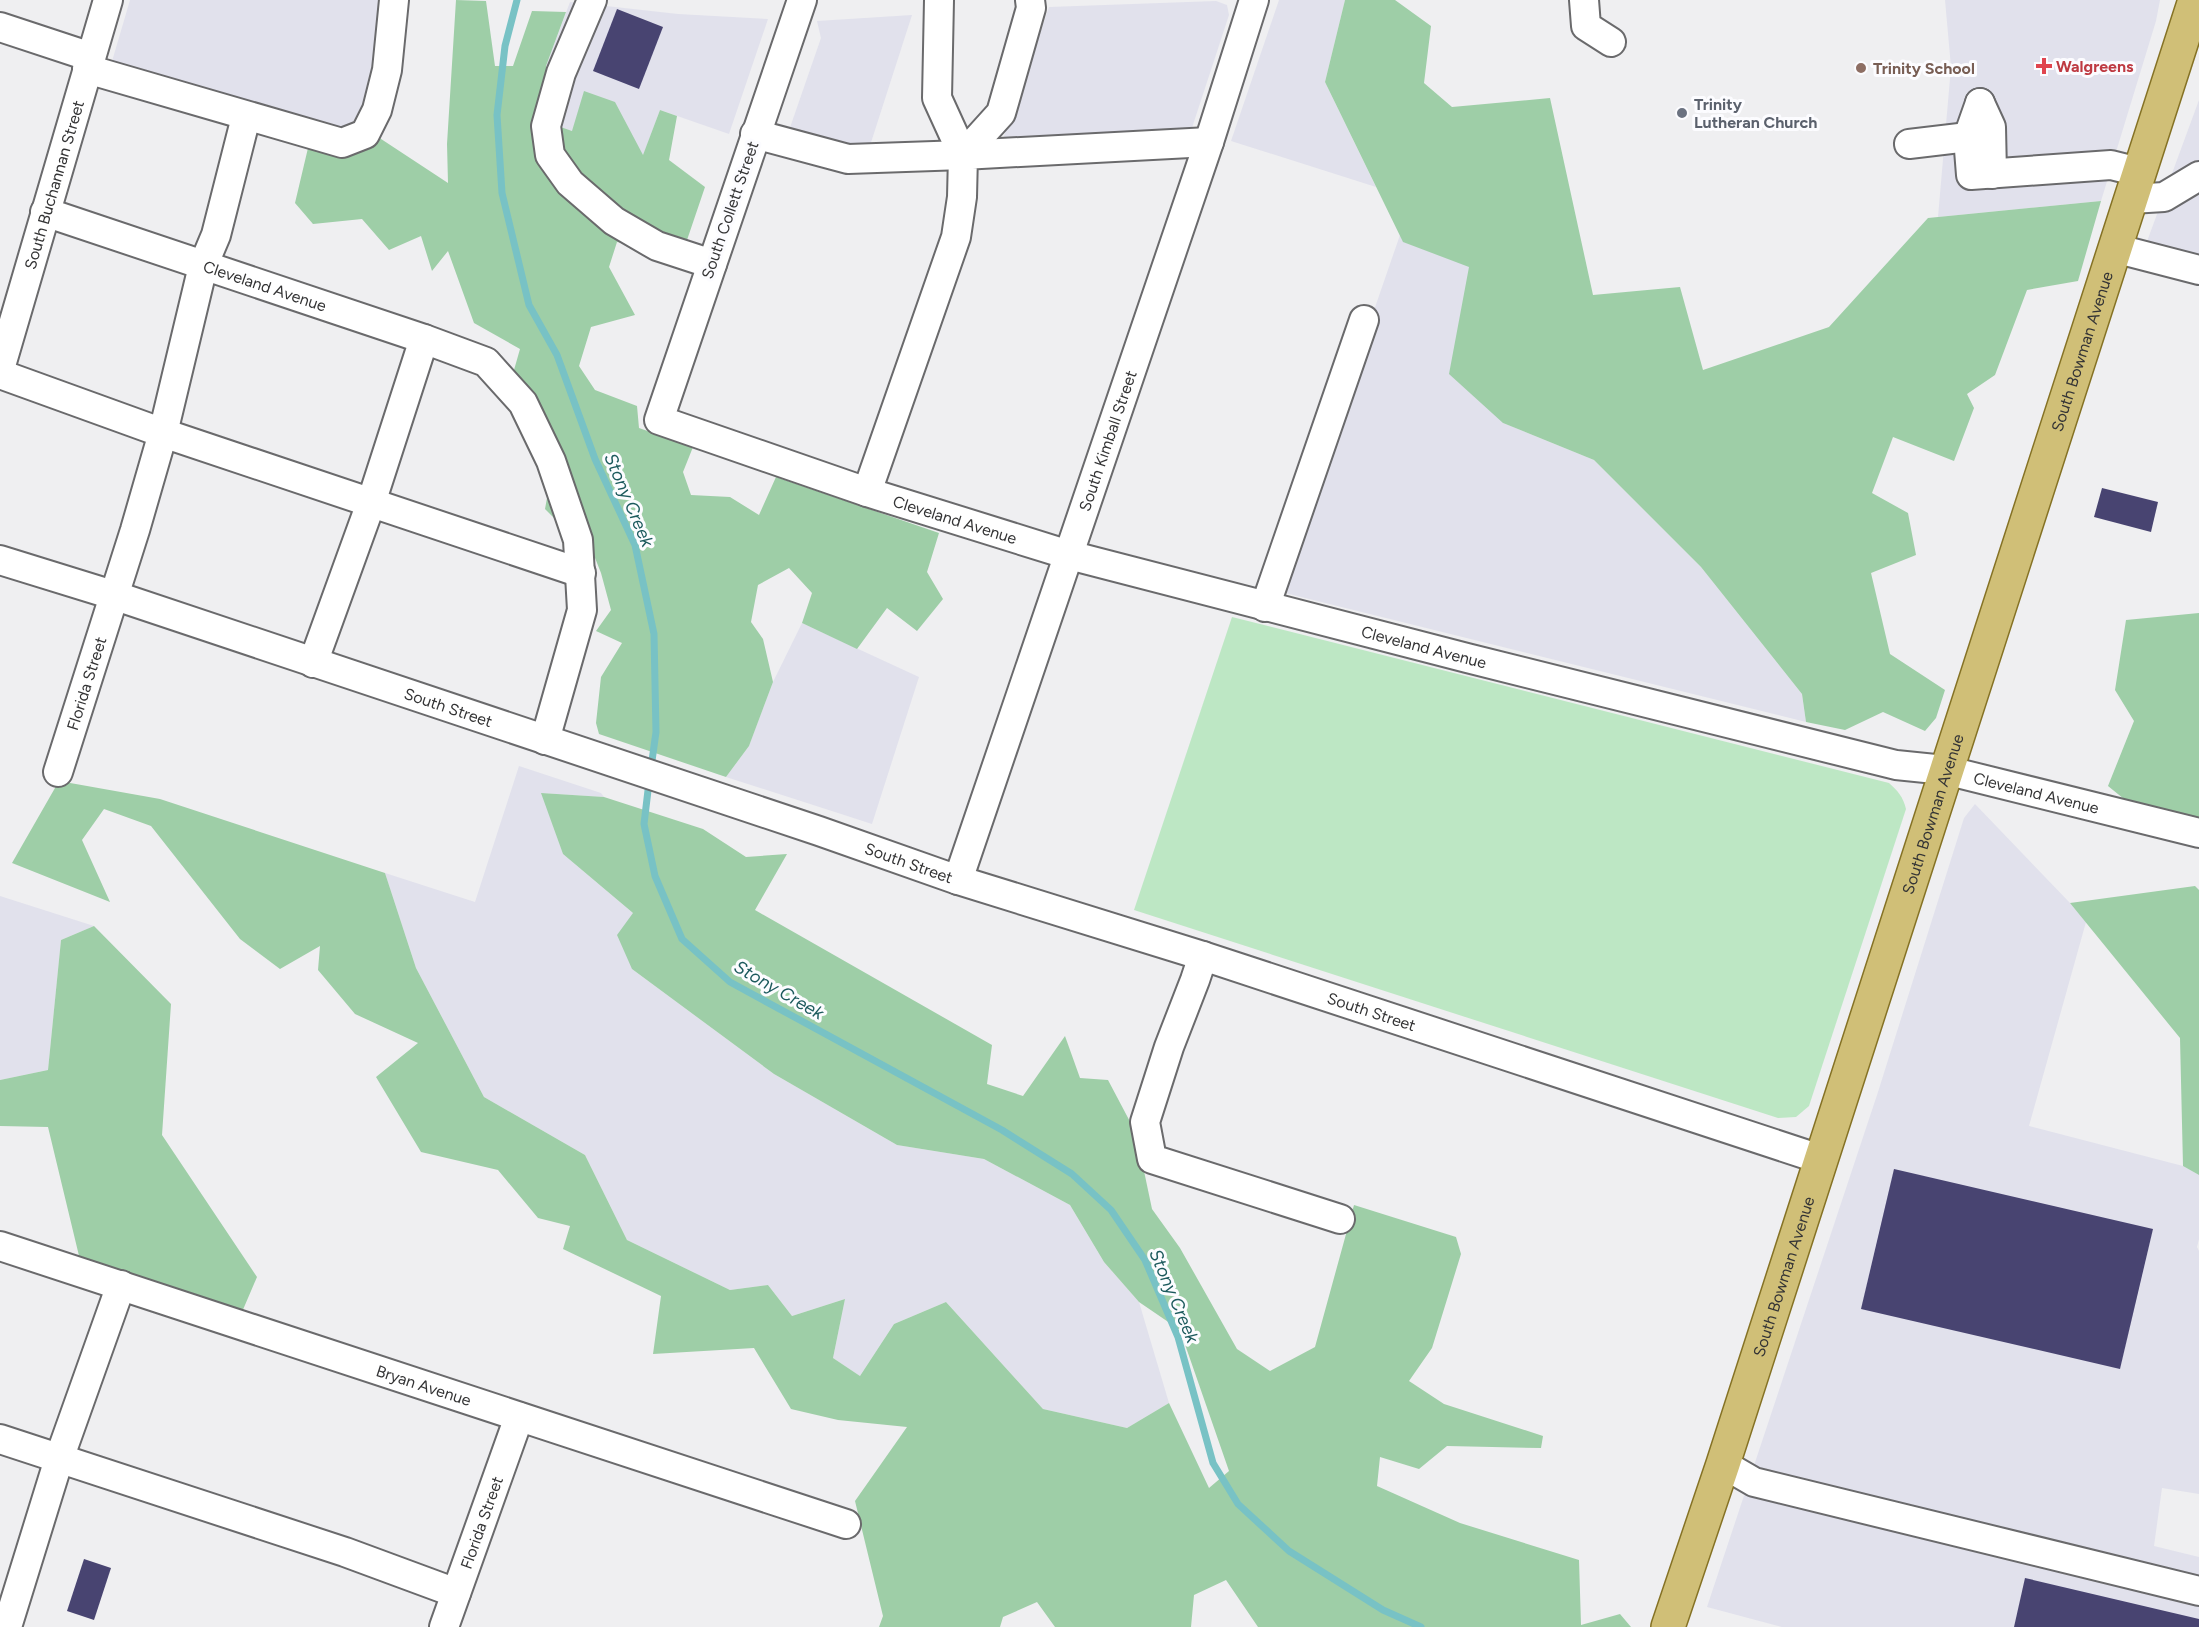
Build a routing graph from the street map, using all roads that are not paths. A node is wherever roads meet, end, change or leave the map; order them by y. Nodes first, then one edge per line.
1 (108, 0) edge
2 (394, 0) edge
3 (592, 0) edge
4 (802, 0) edge
5 (939, 0) edge
6 (1030, 0) edge
7 (1254, 0) edge
8 (1584, 0) edge
9 (2196, 0) edge
10 (0, 27) edge
11 (1611, 42) dead end
12 (89, 63) junction
13 (246, 117) junction
14 (755, 134) junction
15 (1968, 137) junction
16 (1209, 142) junction
17 (1908, 144) dead end
18 (963, 155) junction
19 (1992, 174) junction
20 (2199, 176) edge
21 (2135, 186) junction
22 (45, 212) junction
23 (2114, 248) junction
24 (712, 264) junction
25 (203, 266) junction
26 (2199, 270) edge
27 (8, 313) edge
28 (1364, 320) dead end
29 (424, 339) junction
30 (0, 369) edge
31 (0, 374) edge
32 (659, 420) joint
33 (164, 433) junction
34 (867, 492) junction
35 (371, 503) junction
36 (1069, 555) junction
37 (0, 560) edge
38 (581, 573) junction
39 (113, 595) junction
40 (1265, 607) junction
41 (313, 663) junction
42 (545, 740) junction
43 (1945, 770) junction
44 (58, 772) dead end
45 (2199, 833) edge
46 (958, 880) junction
47 (1203, 956) junction
48 (1820, 1159) junction
49 (1340, 1219) dead end
50 (0, 1246) edge
51 (121, 1285) junction
52 (519, 1417) junction
53 (0, 1439) edge
54 (59, 1459) junction
55 (1723, 1464) junction
56 (846, 1524) dead end
57 (2199, 1591) edge
58 (456, 1593) junction
59 (7, 1627) edge
60 (444, 1627) edge
61 (1668, 1627) edge

1 - 12 street, South Buchannan Street
2 - 13 street
3 - 24 street
4 - 14 street, South Collett Street
5 - 18 street
6 - 18 street
7 - 16 street, South Kimball Street
8 - 11 street
9 - 21 main road, South Bowman Avenue
10 - 12 street
12 - 13 street
12 - 22 street, South Buchannan Street
13 - 25 street, Florida Street
14 - 18 street
14 - 24 street, South Collett Street
15 - 17 street
15 - 19 street
15 - 19 street
16 - 18 street
16 - 36 street, South Kimball Street
18 - 34 street
19 - 21 street
20 - 21 street
21 - 23 main road, South Bowman Avenue
22 - 25 street, Cleveland Avenue
22 - 27 street, South Buchannan Street
23 - 26 street
23 - 43 main road, South Bowman Avenue
24 - 32 street, South Collett Street
25 - 29 street, Cleveland Avenue
25 - 33 street, Florida Street
27 - 30 street, South Buchannan Street
28 - 40 street
29 - 35 street
29 - 38 street, Cleveland Avenue
31 - 33 street
32 - 34 street, Cleveland Avenue
33 - 35 street
33 - 39 street, Florida Street
34 - 36 street, Cleveland Avenue
35 - 38 street
35 - 41 street
36 - 40 street, Cleveland Avenue
36 - 46 street, South Kimball Street
37 - 39 street, South Street
38 - 42 street
39 - 41 street, South Street
39 - 44 street, Florida Street
40 - 43 street, Cleveland Avenue
41 - 42 street, South Street
42 - 46 street, South Street
43 - 45 street, Cleveland Avenue
43 - 48 main road, South Bowman Avenue
46 - 47 street, South Street
47 - 48 street, South Street
47 - 49 street
48 - 55 main road, South Bowman Avenue
50 - 51 street, Bryan Avenue
51 - 52 street, Bryan Avenue
51 - 54 street
52 - 56 street, Bryan Avenue
52 - 58 street, Florida Street
53 - 54 street
54 - 58 street
54 - 59 street
55 - 57 street
55 - 61 main road, South Bowman Avenue
58 - 60 street, Florida Street

